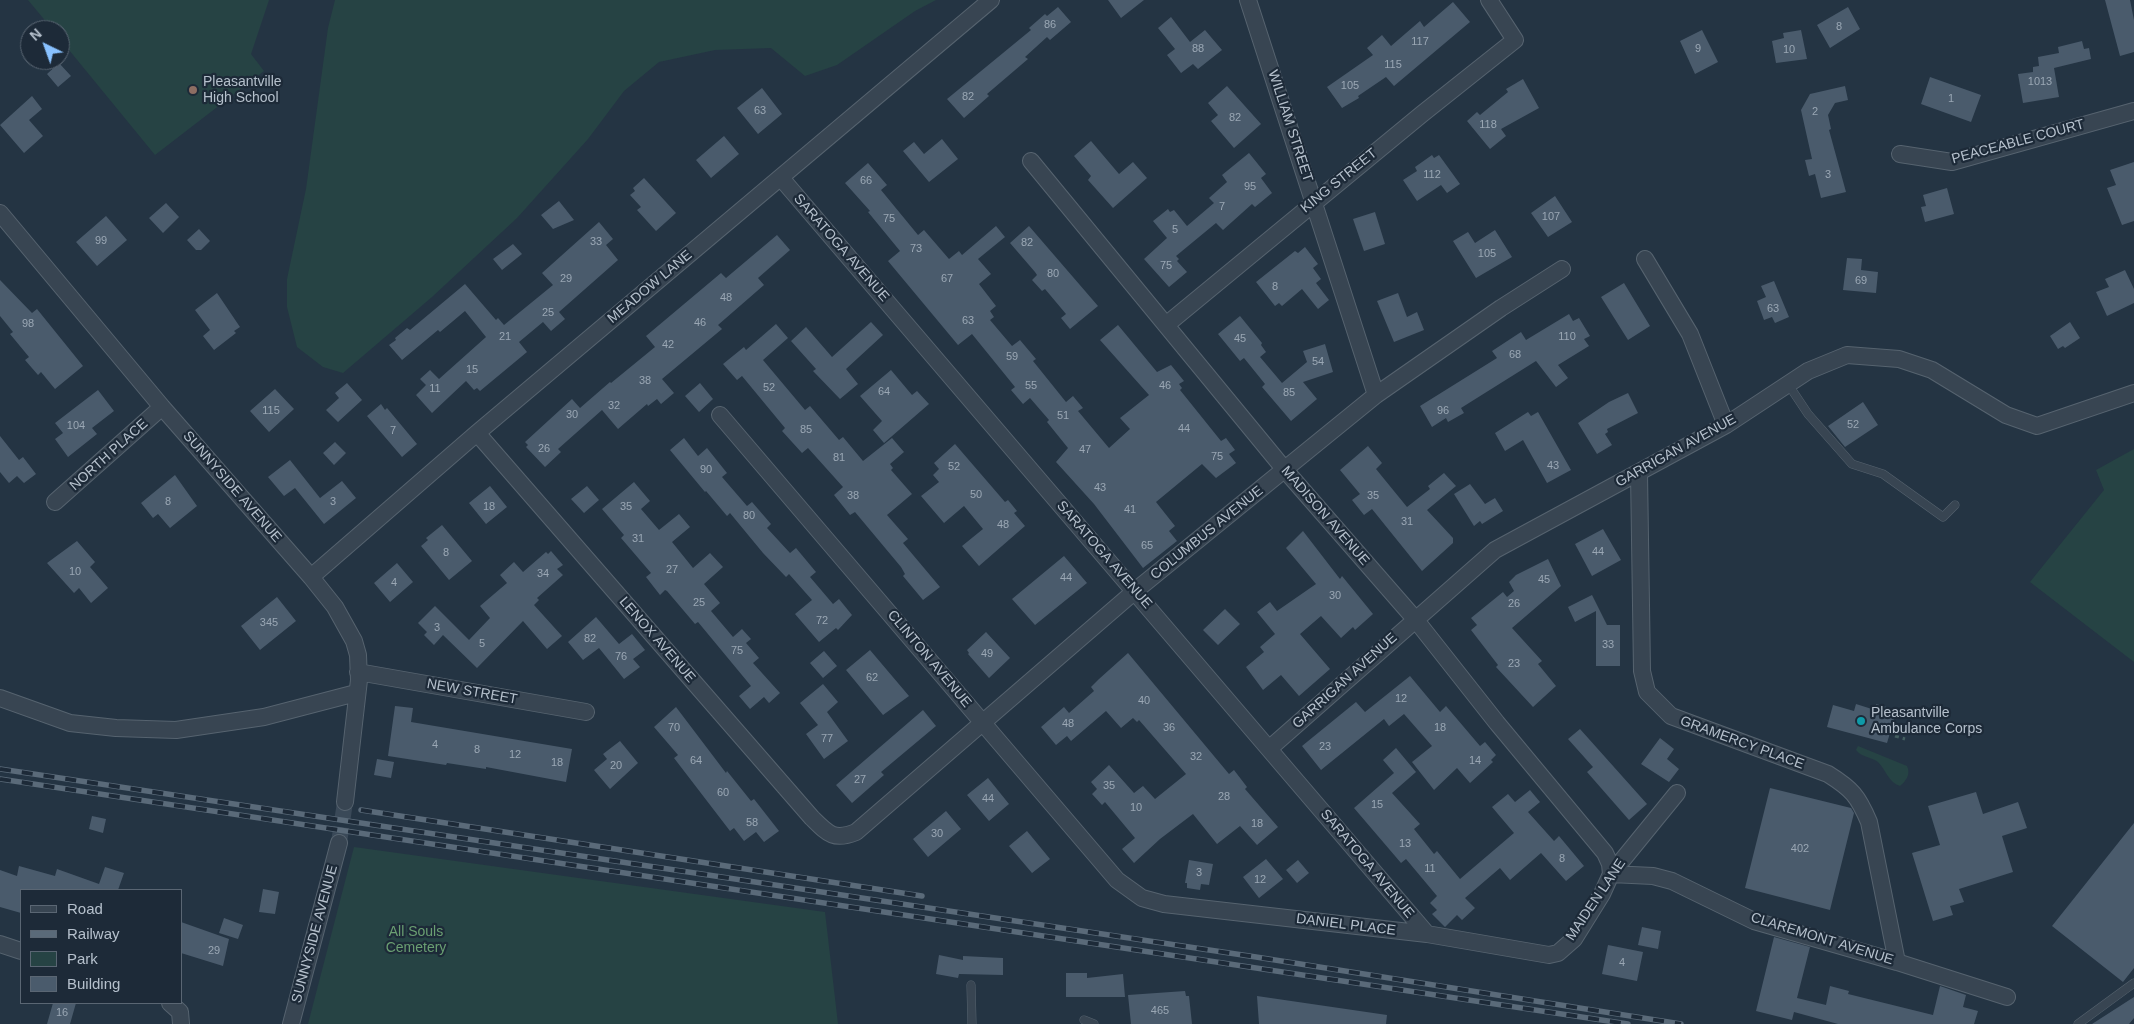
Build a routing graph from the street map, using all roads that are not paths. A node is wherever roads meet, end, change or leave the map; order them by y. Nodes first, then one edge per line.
1 (991, 0) edge
2 (1248, 0) edge
3 (1489, 0) edge
4 (2134, 111) edge
5 (1900, 154) dead end
6 (1031, 162) dead end
7 (781, 178) junction
8 (1315, 202) junction
9 (0, 213) edge
10 (1645, 259) dead end
11 (1562, 269) dead end
12 (1166, 325) junction
13 (1788, 384) junction
14 (2134, 393) edge
15 (1376, 395) junction
16 (162, 407) junction
17 (720, 415) dead end
18 (1726, 425) junction
19 (477, 433) junction
20 (1285, 470) junction
21 (1639, 473) junction
22 (55, 502) dead end
23 (1955, 505) dead end
24 (311, 576) junction
25 (1135, 591) junction
26 (1416, 619) junction
27 (358, 672) junction
28 (356, 693) junction
29 (0, 698) edge
30 (586, 712) dead end
31 (984, 723) junction
32 (1270, 748) junction
33 (1677, 793) dead end
34 (345, 802) tunnel mouth
35 (844, 837) joint
36 (339, 843) tunnel mouth
37 (1611, 874) junction
38 (1142, 898) joint
39 (1426, 934) junction
40 (0, 944) edge
41 (20, 951) edge
42 (1549, 956) joint
43 (1897, 962) junction
44 (2134, 983) edge
45 (971, 985) dead end
46 (2008, 997) dead end
47 (1084, 1020) dead end
48 (290, 1024) edge
49 (972, 1024) edge
50 (1094, 1024) edge
51 (2078, 1024) edge

1 - 7 street, MEADOW LANE
2 - 8 street, WILLIAM STREET
3 - 8 street, KING STREET
4 - 5 street, PEACEABLE COURT
6 - 12 street, MADISON AVENUE
7 - 19 street, MEADOW LANE
7 - 25 street, SARATOGA AVENUE
8 - 12 street, KING STREET
8 - 15 street, WILLIAM STREET
9 - 16 street, SUNNYSIDE AVENUE
10 - 18 street
11 - 15 street, COLUMBUS AVENUE
12 - 20 street, MADISON AVENUE
13 - 14 street, GARRIGAN AVENUE
13 - 18 street, GARRIGAN AVENUE
13 - 23 lane
15 - 20 street, COLUMBUS AVENUE
16 - 22 street, NORTH PLACE
16 - 24 street, SUNNYSIDE AVENUE
17 - 31 street, CLINTON AVENUE
18 - 21 street, GARRIGAN AVENUE
19 - 24 street, MEADOW LANE
19 - 35 street, LENOX AVENUE
20 - 25 street, COLUMBUS AVENUE
20 - 26 street, MADISON AVENUE
21 - 26 street, GARRIGAN AVENUE
21 - 43 street, GRAMERCY PLACE
24 - 27 street, SUNNYSIDE AVENUE
25 - 31 street, COLUMBUS AVENUE
25 - 32 street, SARATOGA AVENUE
26 - 32 street, GARRIGAN AVENUE
26 - 37 street, MADISON AVENUE
27 - 28 street, SUNNYSIDE AVENUE
27 - 30 street, NEW STREET
28 - 29 street
28 - 34 street, SUNNYSIDE AVENUE
31 - 35 street, COLUMBUS AVENUE
31 - 38 street, CLINTON AVENUE
32 - 39 street, SARATOGA AVENUE
33 - 37 street, MAIDEN LANE
36 - 48 street, SUNNYSIDE AVENUE
37 - 42 street, MAIDEN LANE
37 - 43 street, CLAREMONT AVENUE
38 - 39 street, DANIEL PLACE
39 - 42 street, DANIEL PLACE
40 - 41 street
43 - 46 street, CLAREMONT AVENUE
44 - 51 lane
45 - 49 lane
47 - 50 lane

